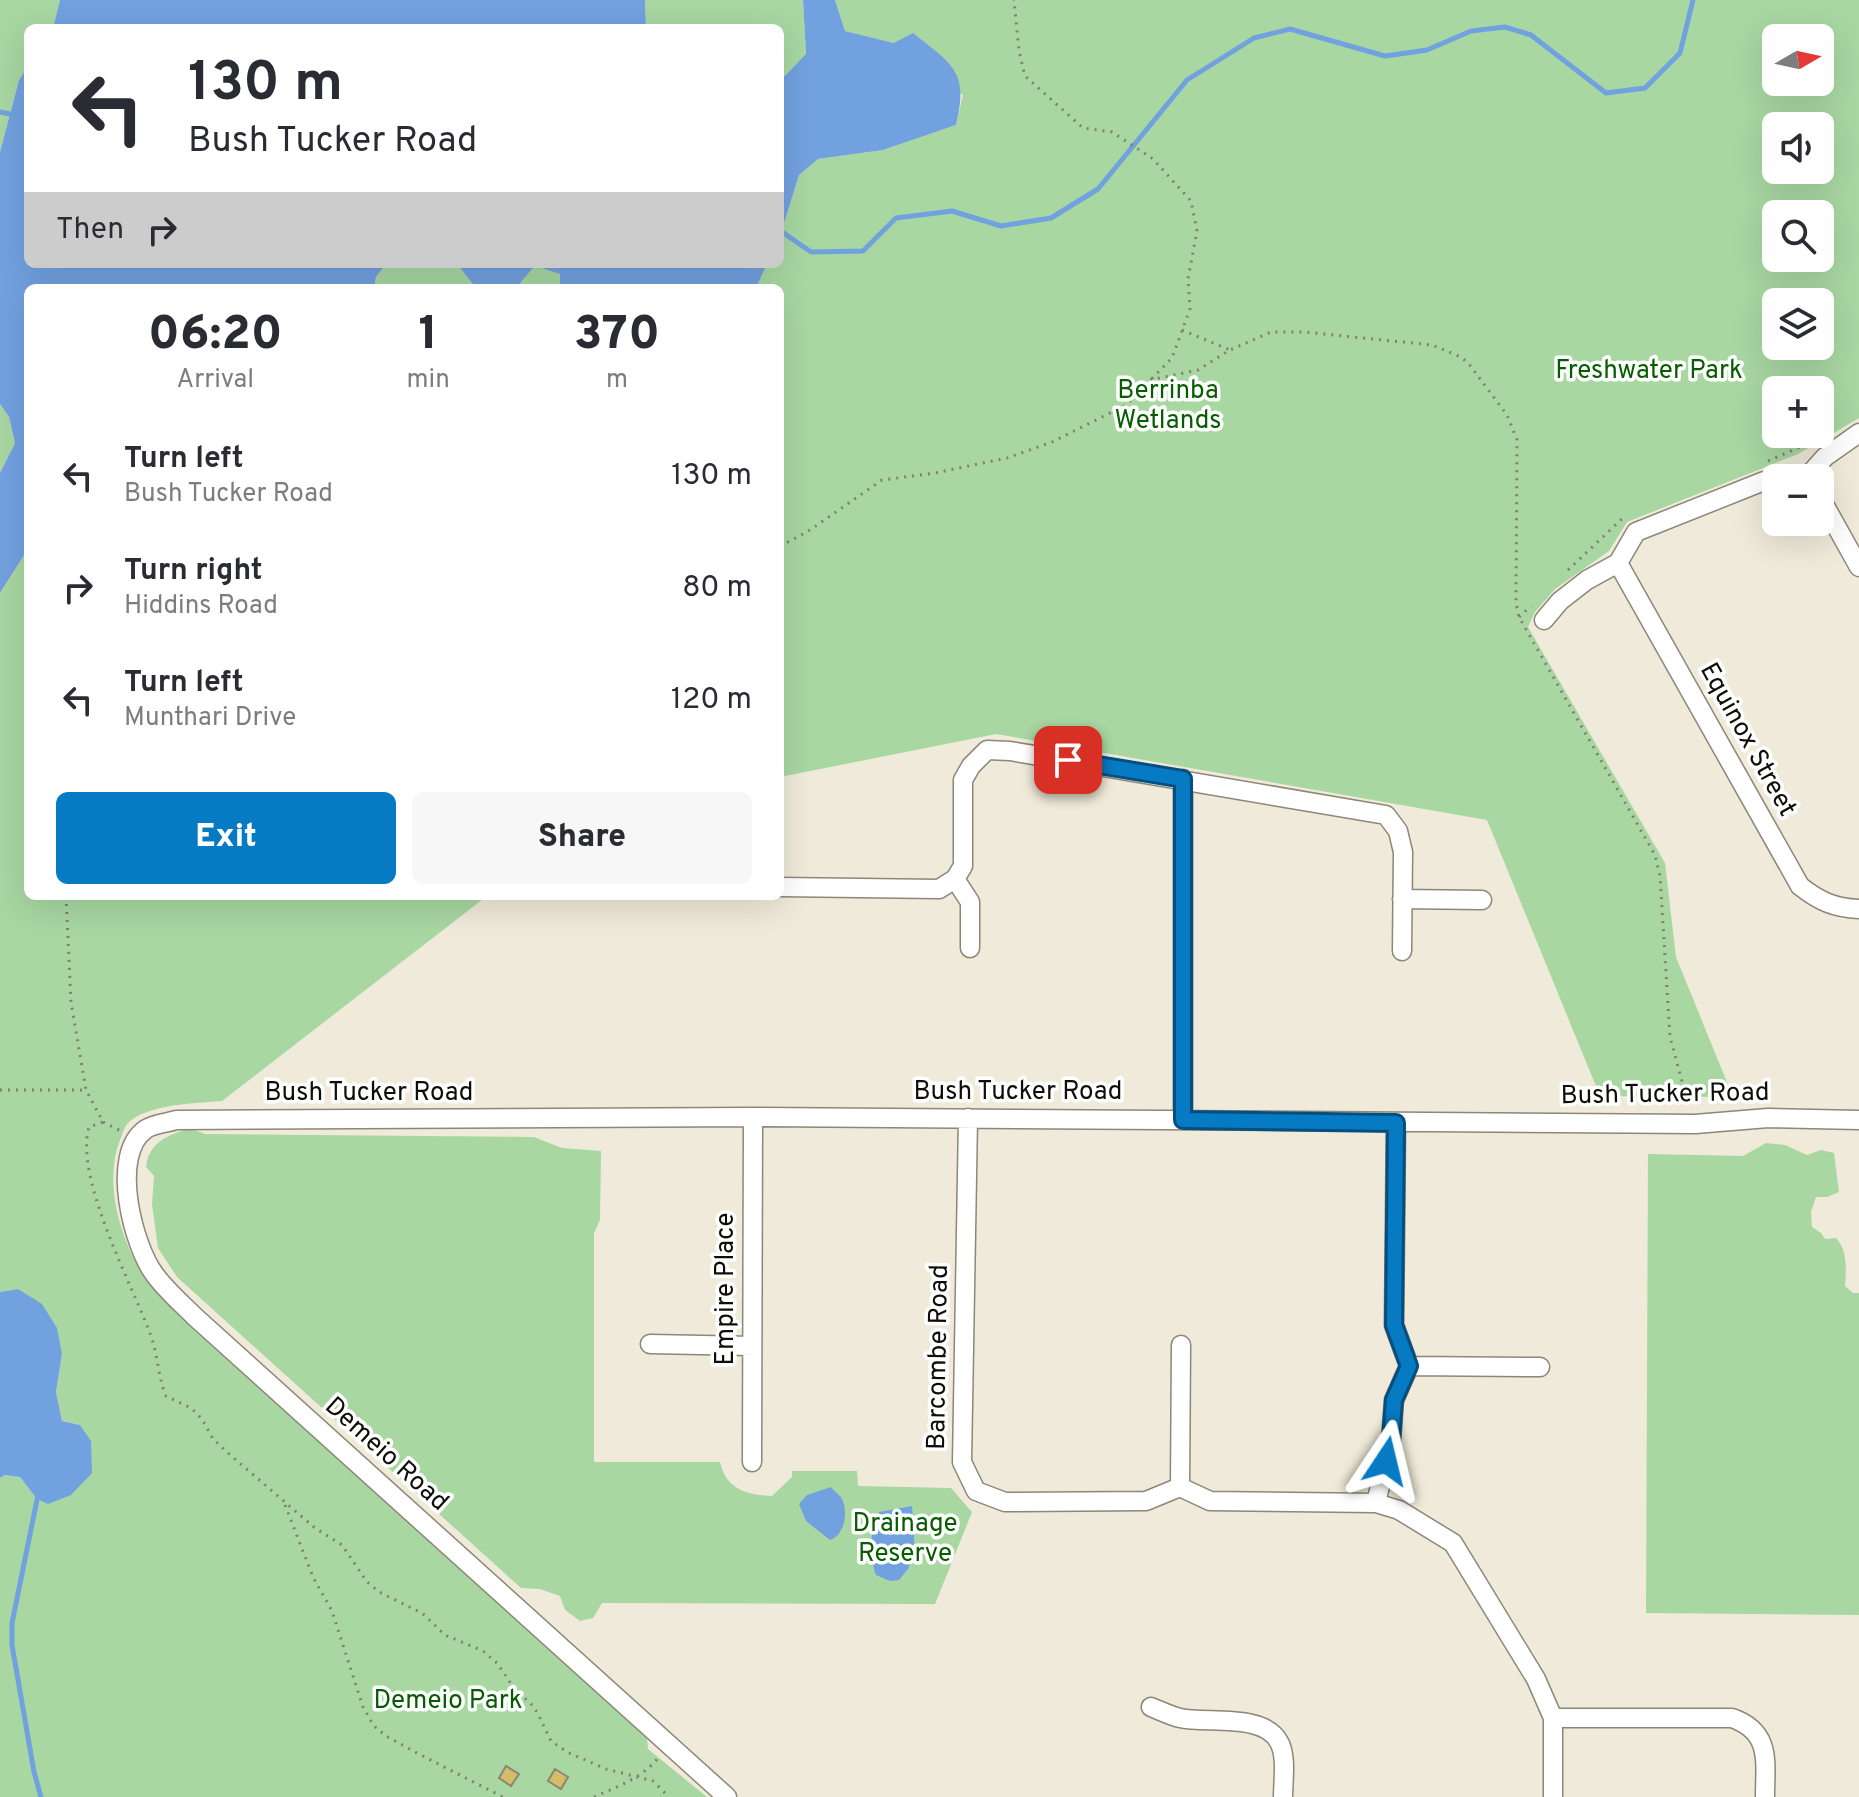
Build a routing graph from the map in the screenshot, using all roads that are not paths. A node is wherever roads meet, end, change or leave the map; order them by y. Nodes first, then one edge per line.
1 (1859, 433) edge
2 (1818, 464) edge
3 (1762, 482) edge
4 (1834, 522) edge
5 (1618, 563) junction
6 (1859, 567) edge
7 (1544, 620) dead end
8 (1183, 779) junction
9 (955, 879) junction
10 (784, 887) edge
11 (1402, 899) junction
12 (1482, 900) dead end
13 (1859, 909) edge
14 (970, 948) dead end
15 (1402, 951) dead end
16 (753, 1117) junction
17 (968, 1118) junction
18 (176, 1120) joint
19 (1183, 1120) junction
20 (1859, 1120) edge
21 (1396, 1123) junction
22 (650, 1344) dead end
23 (1181, 1345) dead end
24 (752, 1346) junction
25 (1409, 1366) junction
26 (1540, 1367) dead end
27 (752, 1462) dead end
28 (1180, 1487) junction
29 (1376, 1503) junction
30 (1151, 1707) dead end
31 (1553, 1718) junction
32 (727, 1797) edge
33 (1283, 1797) edge
34 (1553, 1797) edge
35 (1765, 1797) edge

1 - 2 street
3 - 5 street
4 - 6 street
5 - 7 street
5 - 13 street, Equinox Street
8 - 9 street
8 - 11 street
8 - 19 street
9 - 10 street
9 - 14 street
11 - 12 street
11 - 15 street
16 - 17 street, Bush Tucker Road
16 - 18 street, Bush Tucker Road
16 - 24 street, Empire Place
17 - 19 street, Bush Tucker Road
17 - 28 street, Barcombe Road
18 - 32 street, Demeio Road
19 - 21 street, Bush Tucker Road
20 - 21 street, Bush Tucker Road
21 - 25 street
22 - 24 street
23 - 28 street
24 - 27 street, Empire Place
25 - 26 street
25 - 29 street
28 - 29 street
29 - 31 street
30 - 33 street
31 - 34 street
31 - 35 street

